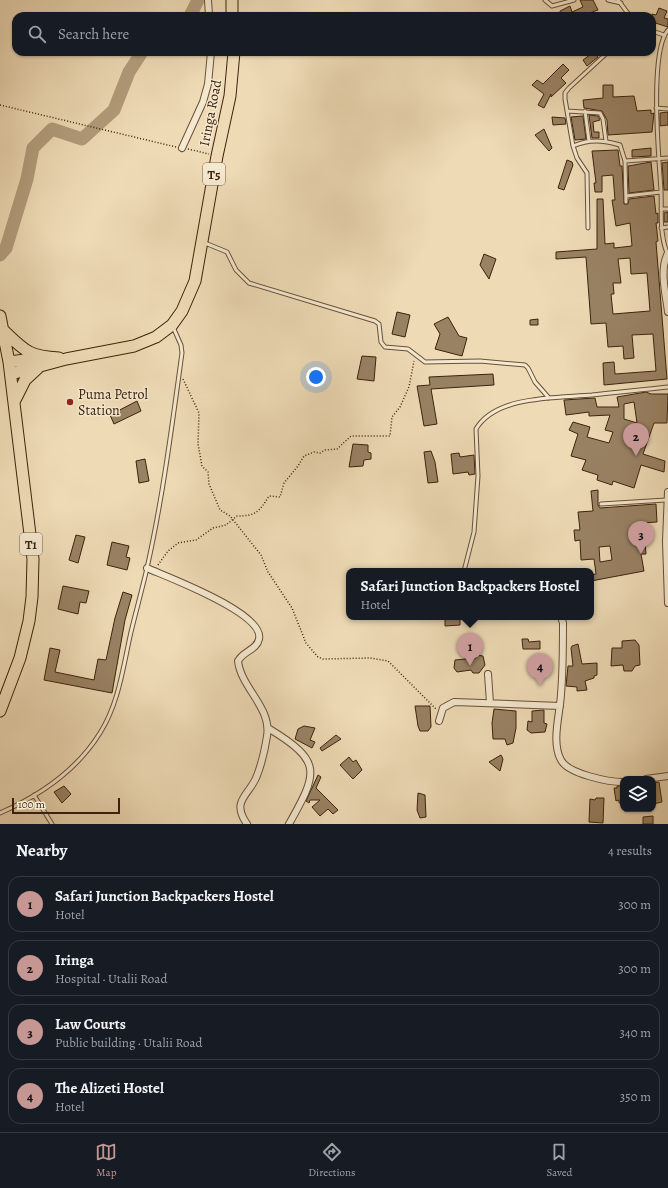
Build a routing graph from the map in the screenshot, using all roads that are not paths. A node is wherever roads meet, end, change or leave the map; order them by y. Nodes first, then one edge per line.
1 (208, 0) edge
2 (232, 0) edge
3 (545, 0) edge
4 (574, 0) edge
5 (608, 0) edge
6 (618, 0) edge
7 (621, 3) junction
8 (209, 12) edge
9 (232, 12) edge
10 (627, 12) edge
11 (668, 30) edge
12 (656, 32) edge
13 (664, 35) junction
14 (211, 56) edge
15 (234, 56) edge
16 (604, 56) edge
17 (656, 108) junction
18 (668, 108) edge
19 (567, 111) junction
20 (585, 111) junction
21 (589, 141) junction
22 (606, 141) junction
23 (573, 146) junction
24 (182, 148) road end
25 (668, 158) edge
26 (659, 159) junction
27 (625, 161) junction
28 (661, 192) junction
29 (626, 196) junction
30 (626, 202) dead end
31 (661, 209) junction
32 (668, 209) edge
33 (668, 226) edge
34 (588, 228) dead end
35 (661, 228) junction
36 (201, 242) junction
37 (668, 254) edge
38 (666, 275) edge
39 (668, 312) edge
40 (0, 316) edge
41 (172, 325) junction
42 (3, 330) junction
43 (9, 362) junction
44 (41, 362) junction
45 (11, 374) junction
46 (668, 387) edge
47 (549, 398) junction
48 (13, 405) junction
49 (668, 492) edge
50 (666, 500) junction
51 (601, 504) dead end
52 (465, 568) edge
53 (150, 570) junction
54 (668, 603) edge
55 (561, 620) edge
56 (488, 674) dead end
57 (490, 703) junction
58 (560, 706) junction
59 (0, 711) edge
60 (439, 721) dead end
61 (268, 728) junction
62 (668, 776) edge
63 (656, 778) edge
64 (620, 782) edge
65 (34, 795) junction
66 (0, 813) edge
67 (244, 822) edge
68 (52, 824) edge
69 (288, 824) edge

1 - 8 street
2 - 9 highway
3 - 4 lane
5 - 7 lane
6 - 7 lane
7 - 10 lane
11 - 13 lane
12 - 13 lane
13 - 17 lane
14 - 24 street
15 - 36 highway, Iringa Road / T5
16 - 19 lane
17 - 18 lane
17 - 26 lane
19 - 20 lane
19 - 23 lane
20 - 21 lane
20 - 22 lane
21 - 22 lane
21 - 23 lane
22 - 27 lane
23 - 34 lane
25 - 26 lane
26 - 27 lane
26 - 28 lane
27 - 29 lane
28 - 29 lane
28 - 31 lane
29 - 30 lane
31 - 32 lane
31 - 35 lane
33 - 35 lane
35 - 37 lane
36 - 41 highway, Iringa Road / T5
36 - 47 lane
37 - 38 street
38 - 39 street
40 - 42 highway, T1
41 - 44 highway, T5
41 - 53 lane
42 - 43 highway, T1
42 - 44 highway
43 - 44 highway, T5
43 - 45 highway, T1
44 - 45 highway, T5
44 - 48 highway
45 - 48 highway, T1
46 - 47 lane
47 - 52 lane
48 - 59 highway, T1
49 - 50 street
50 - 51 lane
50 - 54 street
53 - 61 street
53 - 65 lane
55 - 58 street
56 - 57 street
57 - 58 street
57 - 60 street
58 - 64 street
61 - 67 street
61 - 69 street
62 - 63 street
65 - 66 lane
65 - 68 lane

